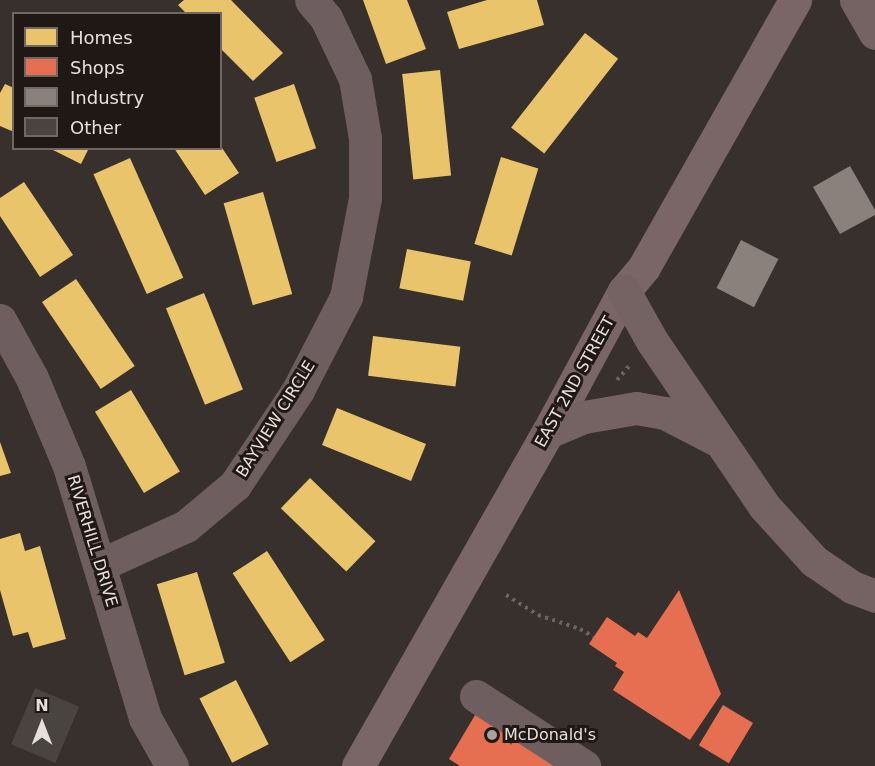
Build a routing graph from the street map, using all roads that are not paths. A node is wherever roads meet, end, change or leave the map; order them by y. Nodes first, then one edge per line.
1 (311, 0) edge
2 (795, 0) edge
3 (856, 0) edge
4 (875, 33) edge
5 (624, 291) junction
6 (0, 320) edge
7 (548, 432) junction
8 (720, 442) junction
9 (100, 565) junction
10 (875, 596) edge
11 (476, 696) dead end
12 (172, 766) edge
13 (358, 766) edge
14 (584, 766) edge

1 - 9 street, BAYVIEW CIRCLE
2 - 5 main road, EAST 2ND STREET
3 - 4 highway
5 - 7 main road, EAST 2ND STREET
5 - 8 highway
6 - 9 street, RIVERHILL DRIVE
7 - 8 highway
7 - 13 main road, EAST 2ND STREET
8 - 10 highway
9 - 12 street, RIVERHILL DRIVE
11 - 14 street

